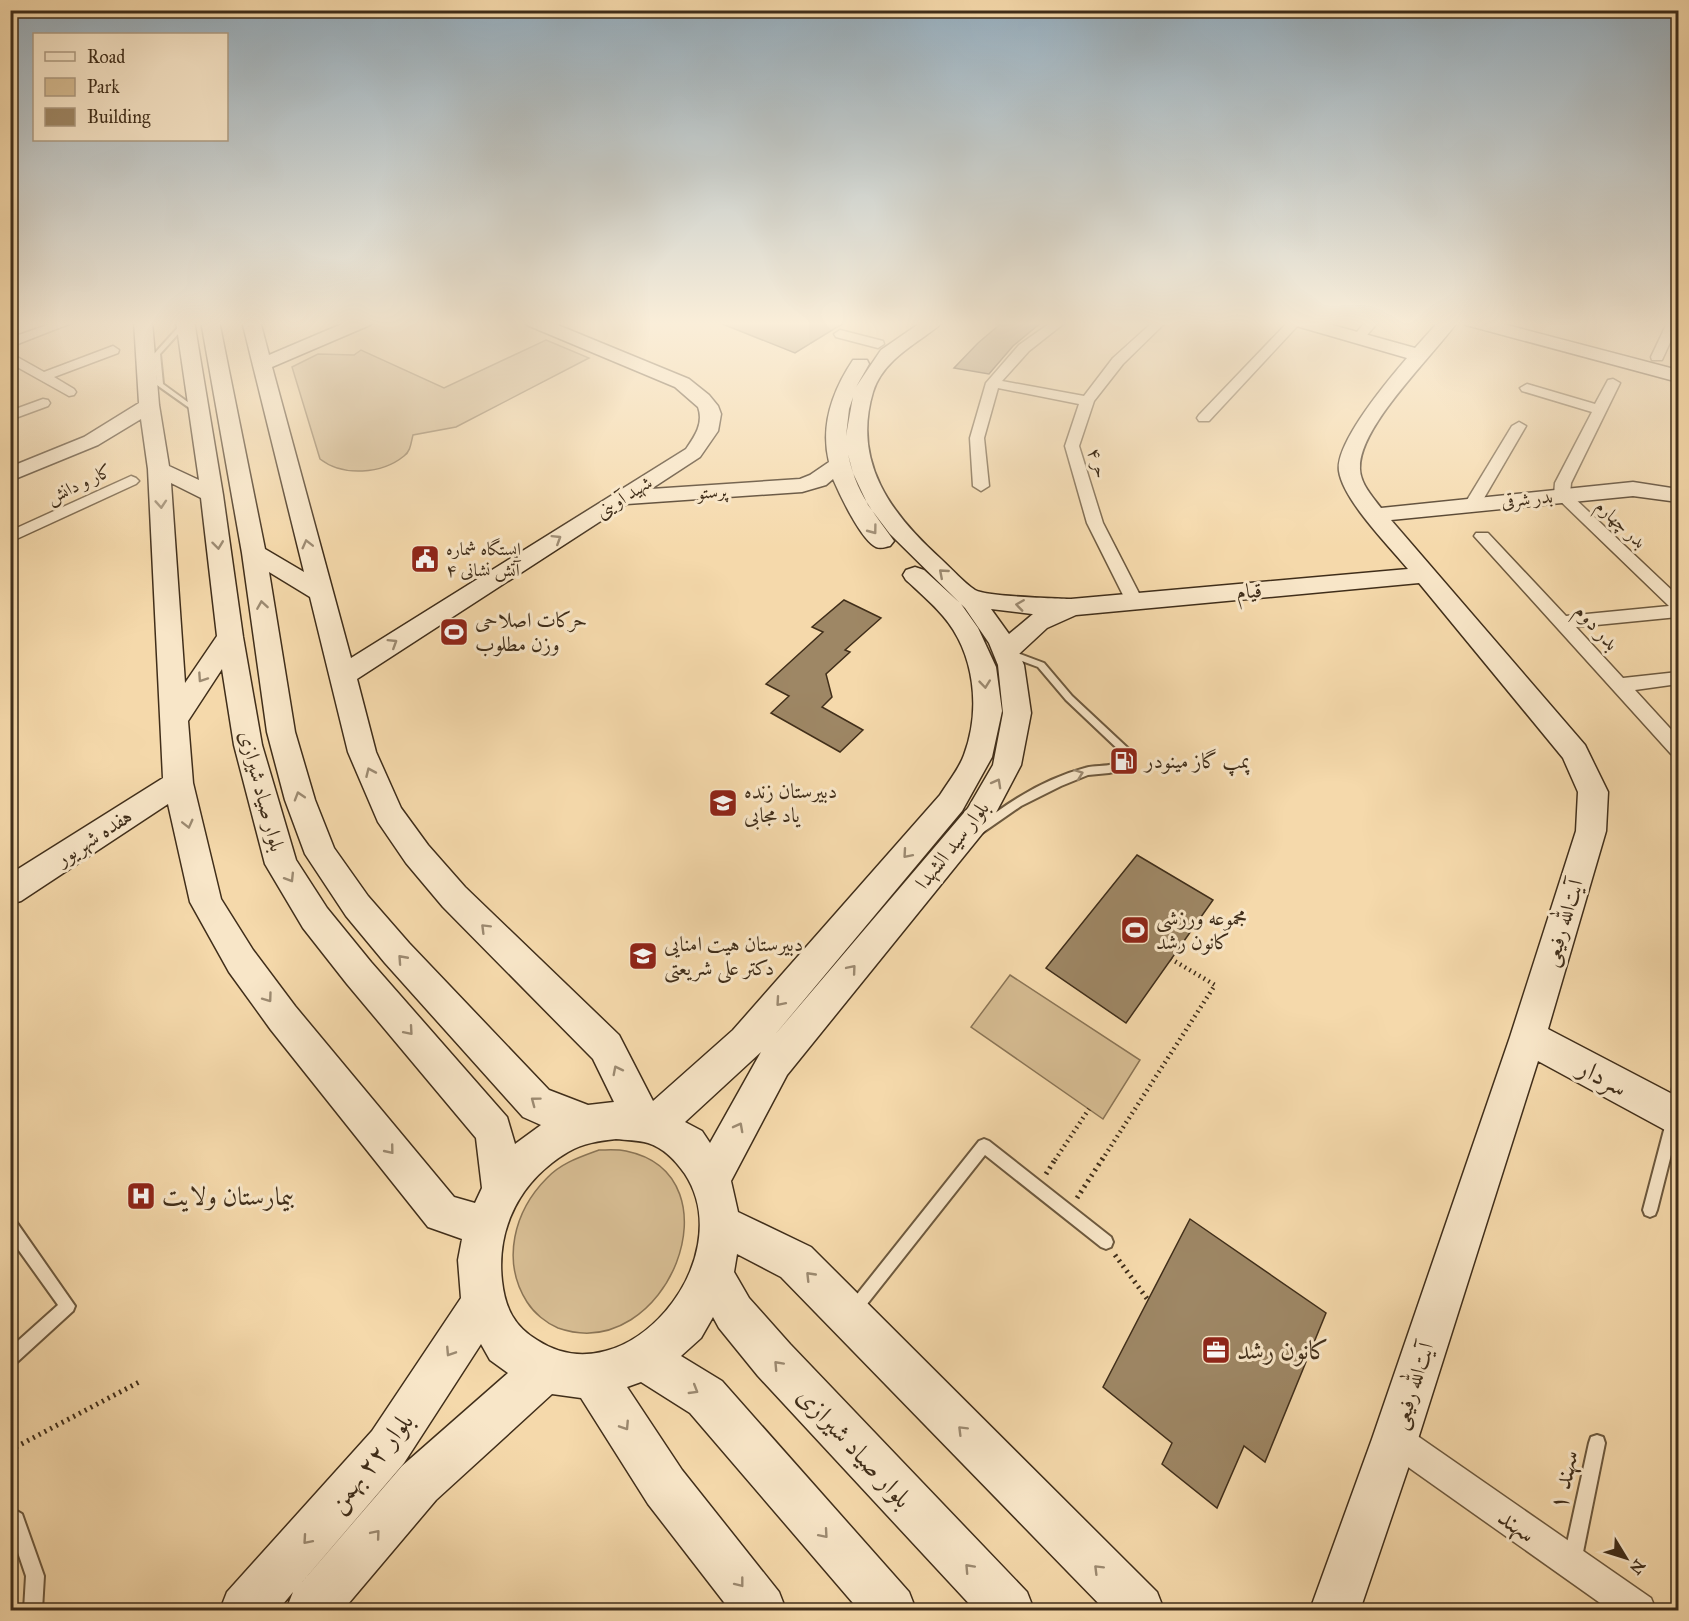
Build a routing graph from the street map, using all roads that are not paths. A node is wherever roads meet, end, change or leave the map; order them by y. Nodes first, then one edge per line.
1 (148, 397) edge
2 (197, 397) edge
3 (232, 397) edge
4 (260, 397) edge
5 (702, 397) edge
6 (843, 397) edge
7 (863, 397) edge
8 (989, 397) edge
9 (1064, 397) edge
10 (1090, 397) edge
11 (1225, 397) edge
12 (1388, 397) edge
13 (1556, 397) edge
14 (1606, 397) edge
15 (1087, 401) junction
16 (43, 403) dead end
17 (149, 405) junction
18 (1600, 410) junction
19 (10, 416) edge
20 (1204, 418) dead end
21 (1519, 426) dead end
22 (91, 441) junction
23 (258, 445) junction
24 (145, 449) junction
25 (839, 464) junction
26 (10, 475) edge
27 (131, 482) dead end
28 (802, 485) junction
29 (981, 486) dead end
30 (212, 495) junction
31 (1562, 495) junction
32 (1678, 495) edge
33 (622, 498) junction
34 (854, 505) junction
35 (1472, 505) junction
36 (1375, 515) junction
37 (1482, 536) dead end
38 (10, 537) edge
39 (254, 554) junction
40 (1426, 575) junction
41 (319, 592) junction
42 (970, 598) junction
43 (1134, 601) junction
44 (1678, 605) edge
45 (1071, 607) junction
46 (1678, 611) edge
47 (1562, 622) junction
48 (230, 637) junction
49 (1005, 652) junction
50 (343, 675) junction
51 (1678, 678) edge
52 (1619, 685) junction
53 (175, 719) junction
54 (1678, 749) edge
55 (178, 783) junction
56 (10, 891) edge
57 (915, 893) junction
58 (1528, 1037) junction
59 (1677, 1108) edge
60 (588, 1124) junction
61 (649, 1124) junction
62 (711, 1179) junction
63 (502, 1191) junction
64 (1650, 1210) dead end
65 (10, 1225) edge
66 (721, 1225) junction
67 (485, 1226) junction
68 (1106, 1242) road end
69 (713, 1275) junction
70 (483, 1303) junction
71 (849, 1315) junction
72 (10, 1359) edge
73 (644, 1359) junction
74 (544, 1371) junction
75 (594, 1377) junction
76 (1395, 1439) junction
77 (1597, 1443) dead end
78 (10, 1515) edge
79 (1572, 1563) junction
80 (33, 1611) edge
81 (245, 1611) edge
82 (311, 1611) edge
83 (761, 1611) edge
84 (891, 1611) edge
85 (1009, 1611) edge
86 (1139, 1611) edge
87 (1335, 1611) edge
88 (1639, 1611) edge

1 - 17 street
2 - 30 street, بلوار صیاد شیرازی
3 - 23 street, بلوار صیاد شیرازی
4 - 23 street
5 - 33 street, شهید آوینی
6 - 25 street, بلوار سید الشهدا
42 -> 7 street, بلوار سید الشهدا
8 - 29 street
9 - 15 street
10 - 15 street, حر ۴
11 - 20 street
12 - 36 street, آیت‌الله رفیعی
13 - 18 street
14 - 18 street
15 - 43 street, حر ۴
16 - 19 street
17 - 22 street
17 - 24 street
18 - 31 street
21 - 35 street
22 - 24 street
22 - 26 street
23 - 39 street, بلوار صیاد شیرازی
41 -> 23 street
24 - 30 street
24 -> 53 street
25 - 28 street, پرستو
25 - 34 street, بلوار سید الشهدا
27 - 38 street, کار و دانش
28 - 33 street, پرستو
28 - 34 street, پرستو
30 -> 48 street, بلوار صیاد شیرازی
31 - 32 street, بدر شرقی
31 - 35 street, بدر شرقی
31 - 44 street, بدر چهارم
50 -> 33 street, شهید آوینی
34 -> 61 street, بلوار سید الشهدا
35 - 36 street, بدر شرقی
36 - 40 street, آیت‌الله رفیعی
37 - 47 street, بدر دوم
39 - 41 street
60 -> 39 street, بلوار صیاد شیرازی
40 - 43 street, قیام
40 - 58 street, آیت‌الله رفیعی
41 - 50 street
45 -> 42 street, قیام
42 - 49 street, بلوار سید الشهدا
43 - 45 street, قیام
45 - 49 street, قیام
46 - 47 street
47 - 52 street, بدر دوم
48 -> 53 street
48 -> 63 street, بلوار صیاد شیرازی
57 -> 49 street, بلوار سید الشهدا
57 -> 49 lane
61 -> 50 street
51 - 52 street
52 - 54 street, بدر دوم
53 - 55 street
55 - 56 street, هفده شهریور
55 -> 67 street
62 -> 57 street, بلوار سید الشهدا
58 - 59 street, سردار
58 - 76 street, آیت‌الله رفیعی
59 - 64 lane
60 - 61 street
60 - 63 street
61 - 62 street
62 - 66 street
63 - 67 street
65 - 72 lane
66 - 69 street
71 -> 66 street
67 - 70 street
68 - 71 lane
69 - 73 street
85 -> 69 street, بلوار صیاد شیرازی
70 - 74 street
70 -> 81 street, بلوار ۲۲ بهمن
86 -> 71 street
73 - 75 street
73 -> 84 street
74 - 75 street
82 -> 74 street
75 -> 83 street
76 - 79 street, سهند
76 - 87 street, آیت‌الله رفیعی
77 - 79 lane, سهند ۱
78 - 80 lane
79 - 88 street, سهند

